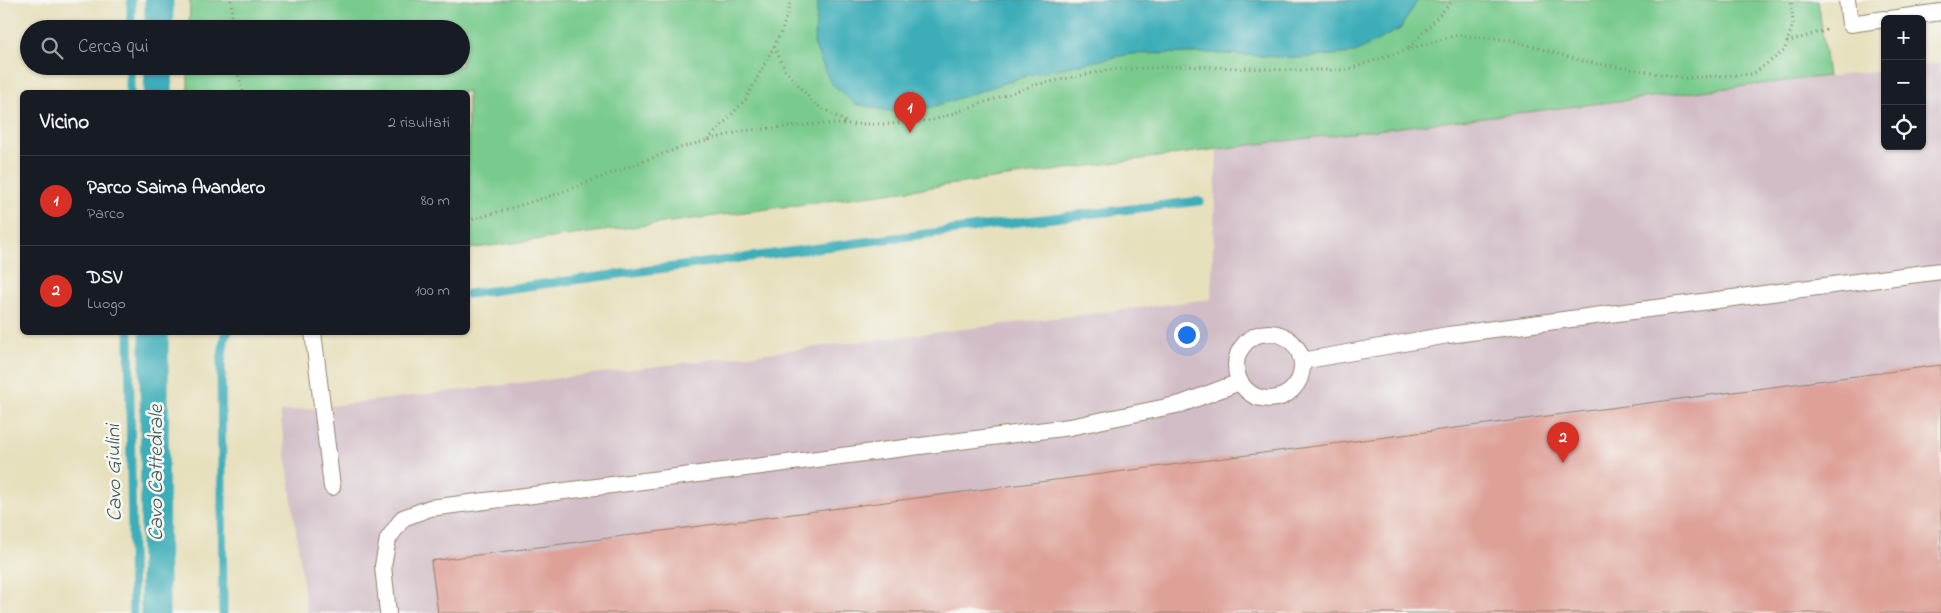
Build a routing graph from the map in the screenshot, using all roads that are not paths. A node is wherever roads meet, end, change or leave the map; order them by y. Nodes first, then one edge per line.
1 (1847, 0) edge
2 (1941, 12) edge
3 (1919, 15) edge
4 (1881, 20) edge
5 (1941, 271) edge
6 (313, 335) edge
7 (1302, 361) junction
8 (1240, 382) junction
9 (332, 487) dead end
10 (388, 613) edge

1 - 4 lane
2 - 3 lane
5 - 7 lane
6 - 9 lane
7 - 8 lane
7 - 8 lane
8 - 10 lane

